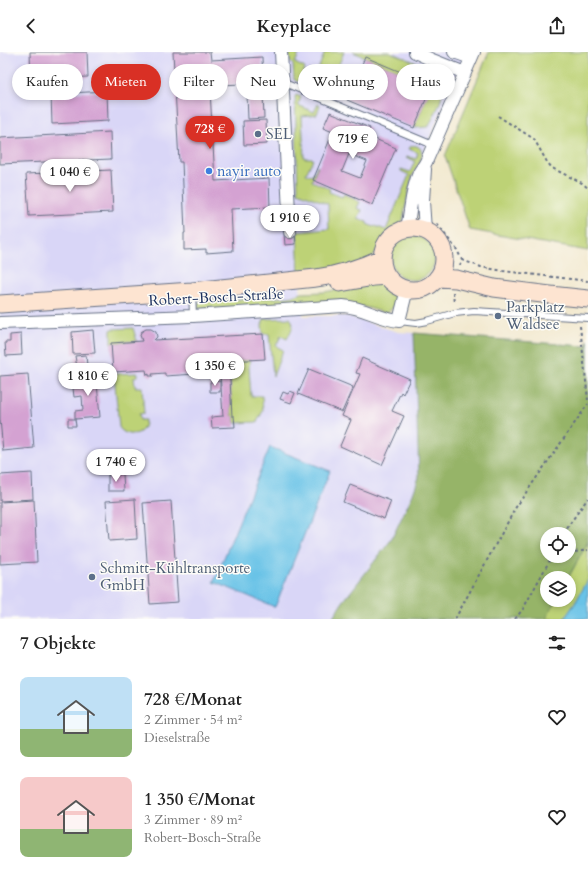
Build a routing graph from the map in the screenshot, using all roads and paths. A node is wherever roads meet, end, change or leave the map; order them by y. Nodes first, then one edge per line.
1 (281, 52) edge
2 (415, 52) edge
3 (454, 52) edge
4 (473, 55) edge
5 (281, 64) edge
6 (465, 73) junction
7 (290, 85) edge
8 (283, 100) edge
9 (498, 116) dead end
10 (433, 145) junction
11 (426, 162) junction
12 (588, 188) edge
13 (430, 226) junction
14 (407, 228) junction
15 (290, 232) dead end
16 (382, 258) junction
17 (444, 259) junction
18 (459, 269) junction
19 (387, 276) junction
20 (437, 278) junction
21 (588, 281) edge
22 (407, 289) junction
23 (588, 290) edge
24 (192, 291) junction
25 (588, 299) edge
26 (0, 304) edge
27 (455, 313) junction
28 (193, 316) junction
29 (579, 317) junction
30 (588, 318) edge
31 (399, 321) junction
32 (0, 323) edge
33 (588, 400) edge
34 (588, 404) edge
35 (588, 498) edge
36 (568, 527) edge
37 (588, 550) edge
38 (576, 552) edge
39 (548, 563) edge
40 (455, 619) edge
41 (515, 619) edge

1 - 5 street
2 - 6 street
3 - 4 street
4 - 6 street
6 - 10 street
7 - 10 lane
8 - 15 street
9 - 12 path
10 - 11 street
11 - 13 street
11 - 14 street
13 - 14 main road
13 - 17 main road
13 - 18 path
14 - 16 main road
16 - 19 main road
16 - 24 main road
17 - 18 main road
17 - 20 main road
18 - 20 main road
18 - 21 path
18 - 23 main road
18 - 25 main road
18 - 27 path
19 - 22 main road
19 - 24 main road
20 - 22 main road
22 - 31 street
24 - 26 main road
24 - 28 lane
27 - 29 lane
27 - 31 lane
28 - 31 street, Robert-Bosch-Straße
28 - 32 street, Robert-Bosch-Straße
29 - 30 lane
29 - 33 path
34 - 40 path
35 - 36 path
37 - 38 path
39 - 41 path

